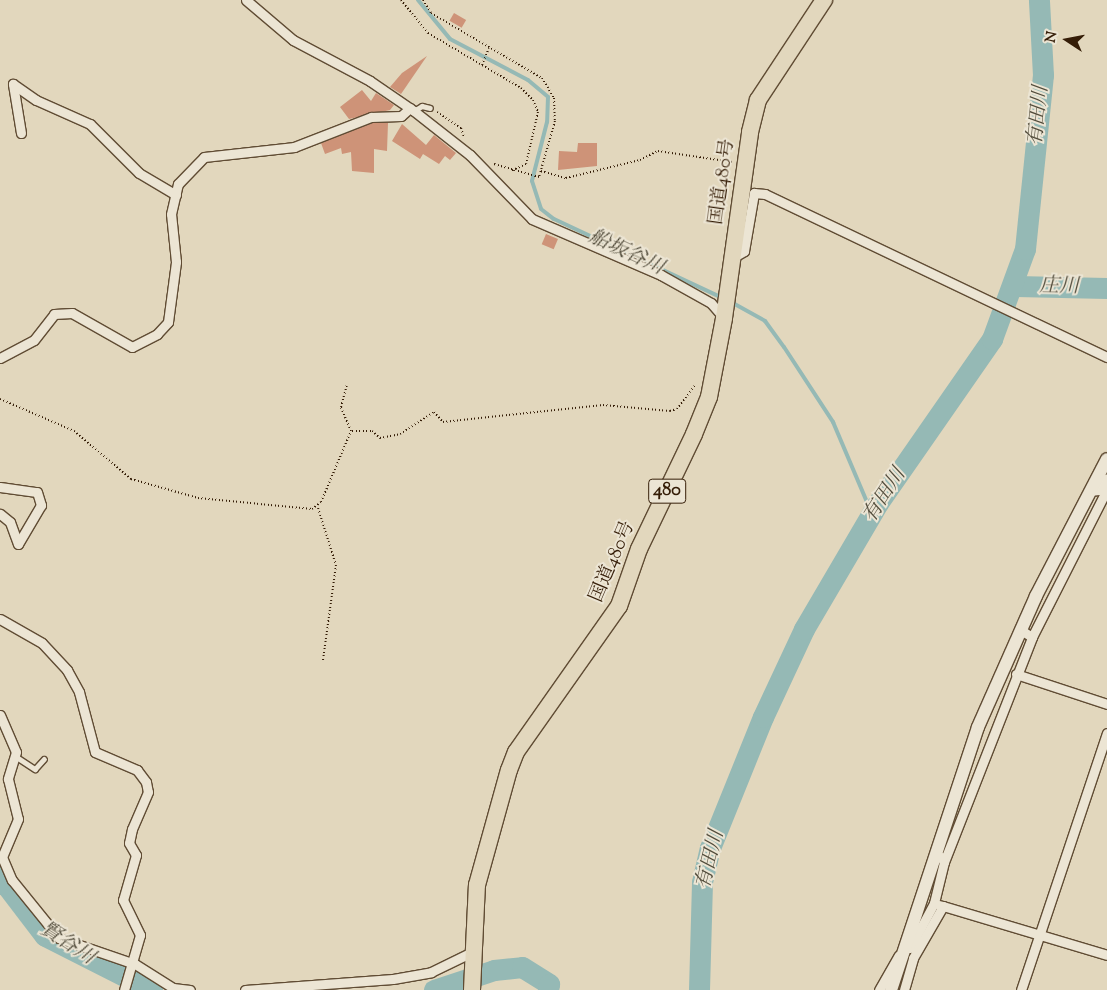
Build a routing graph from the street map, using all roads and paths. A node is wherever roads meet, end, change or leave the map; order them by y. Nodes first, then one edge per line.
1 (246, 0) edge
2 (401, 0) edge
3 (423, 0) edge
4 (824, 0) edge
5 (489, 48) junction
6 (482, 65) junction
7 (430, 108) dead end
8 (412, 110) junction
9 (21, 133) dead end
10 (746, 162) junction
11 (511, 171) dead end
12 (541, 171) junction
13 (517, 172) dead end
14 (176, 195) junction
15 (732, 258) junction
16 (724, 318) junction
17 (1107, 357) edge
18 (0, 358) edge
19 (700, 379) dead end
20 (346, 384) dead end
21 (0, 399) edge
22 (351, 431) junction
23 (1107, 459) edge
24 (1107, 478) edge
25 (0, 487) edge
26 (1107, 490) edge
27 (1090, 491) junction
28 (318, 508) junction
29 (0, 514) edge
30 (0, 619) edge
31 (1026, 633) junction
32 (323, 660) dead end
33 (1016, 674) junction
34 (1107, 704) edge
35 (0, 715) edge
36 (1107, 733) edge
37 (15, 756) junction
38 (44, 759) dead end
39 (934, 849) junction
40 (1, 857) edge
41 (944, 862) junction
42 (938, 905) junction
43 (1038, 934) junction
44 (901, 952) junction
45 (1107, 955) edge
46 (472, 959) junction
47 (135, 964) junction
48 (472, 987) edge
49 (124, 990) edge
50 (190, 990) edge
51 (245, 990) edge
52 (880, 990) edge
53 (891, 990) edge
54 (904, 990) edge
55 (1021, 990) edge

1 - 8 street
2 - 6 path
3 - 5 path
4 - 10 highway, 国道480号 / 480
5 - 6 path
5 - 12 path
6 - 11 path
7 - 8 lane
8 - 14 street
8 - 16 street
9 - 14 street
10 - 12 path
10 - 15 highway, 国道480号 / 480
12 - 13 path
14 - 18 street
15 - 16 highway, 国道480号 / 480
15 - 17 street
16 - 46 highway, 国道480号 / 480
19 - 22 path
20 - 22 path
21 - 28 path
22 - 28 path
23 - 27 street
24 - 27 street
25 - 29 street
26 - 31 street
27 - 31 street
28 - 32 path
30 - 47 street
31 - 33 street
31 - 39 street
33 - 34 street
33 - 41 street
35 - 37 street
36 - 43 street
37 - 38 lane
37 - 40 street
39 - 41 street
39 - 44 street
40 - 47 street
41 - 42 street
42 - 43 street
42 - 44 street
42 - 54 street
43 - 45 street
43 - 55 street
44 - 52 street
44 - 53 street
46 - 48 highway, 国道480号 / 480
46 - 51 street
47 - 49 street
47 - 50 street

